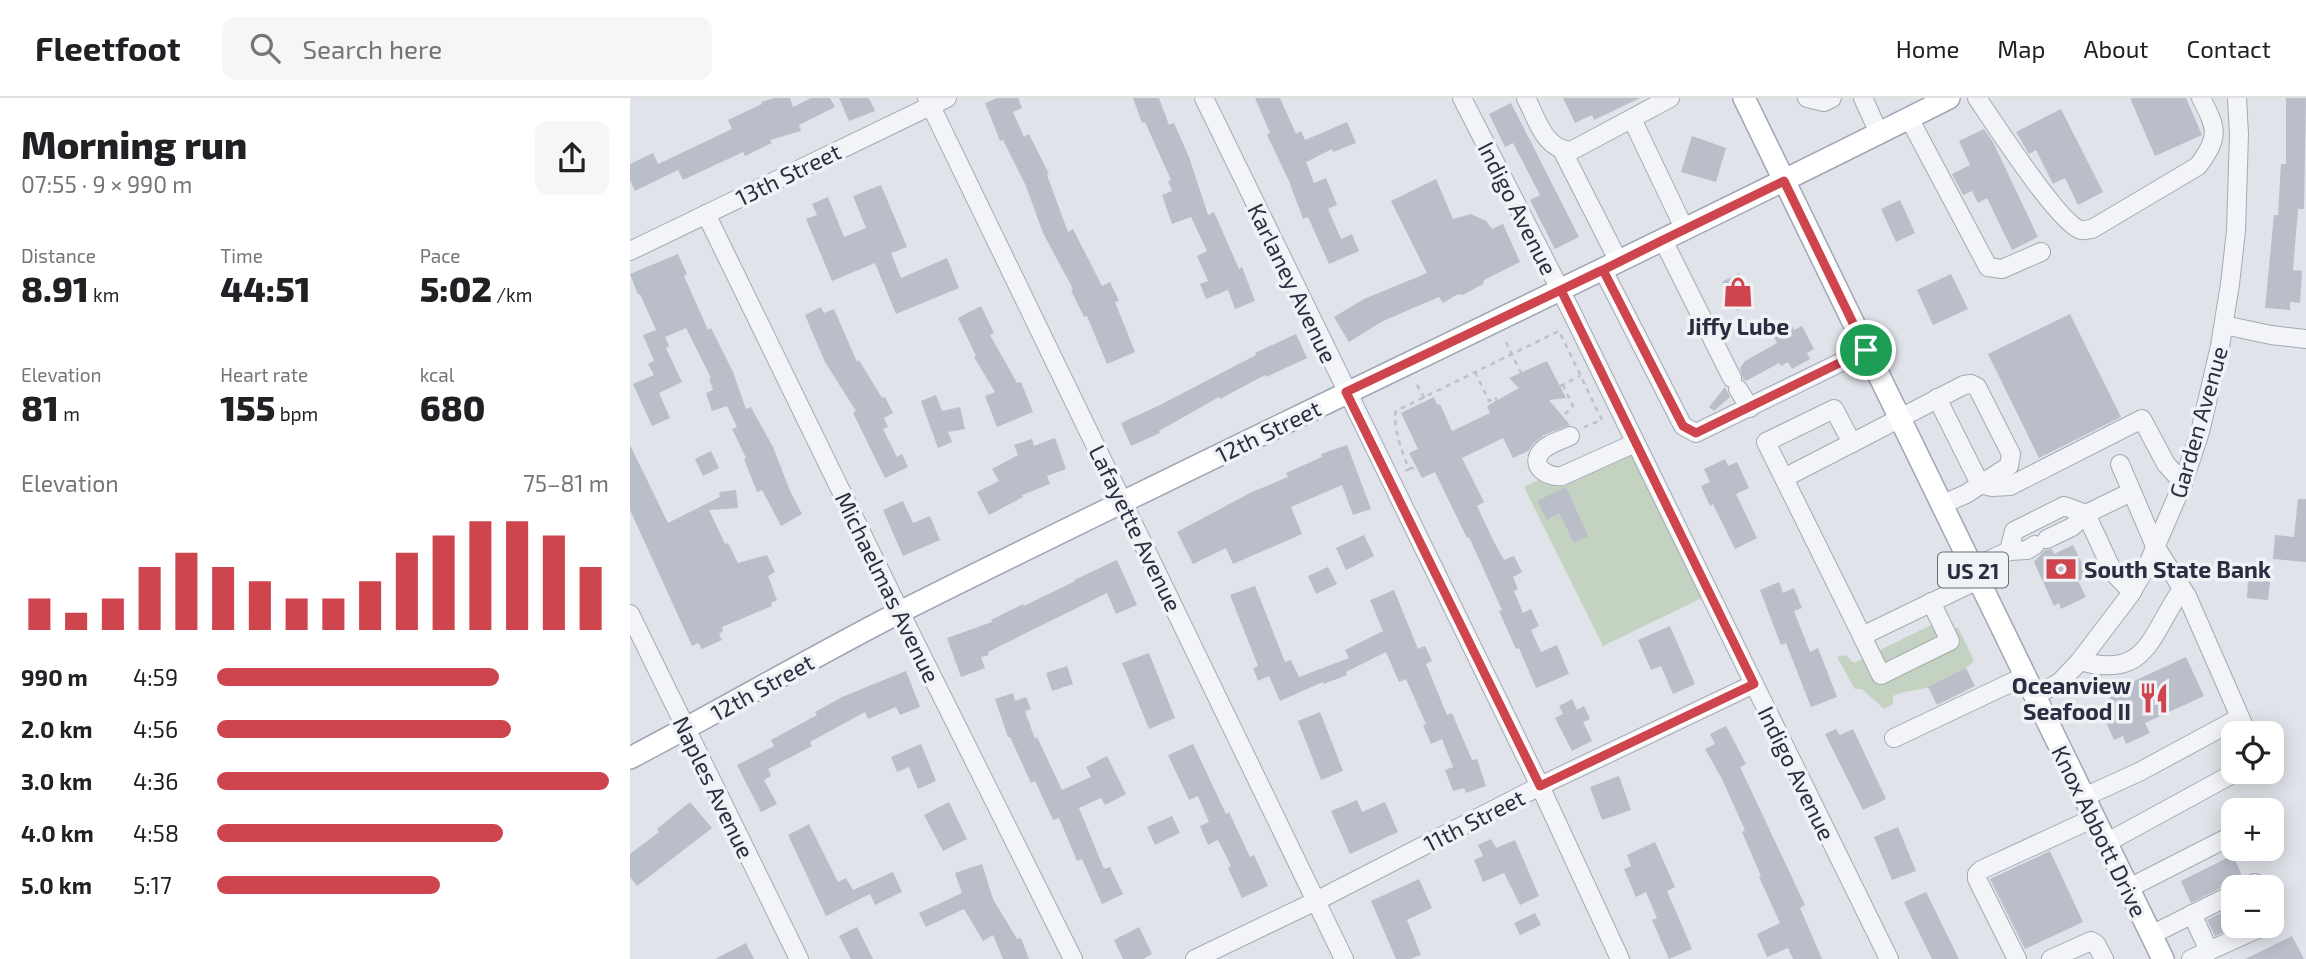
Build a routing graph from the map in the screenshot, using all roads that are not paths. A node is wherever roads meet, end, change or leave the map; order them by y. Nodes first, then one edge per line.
1 (1203, 98) edge
2 (1462, 98) edge
3 (1526, 98) edge
4 (1670, 98) edge
5 (1744, 98) edge
6 (1807, 98) edge
7 (1832, 98) edge
8 (1863, 98) edge
9 (1949, 98) edge
10 (1977, 98) edge
11 (2201, 98) edge
12 (2238, 98) edge
13 (935, 101) edge
14 (1909, 118) junction
15 (1632, 119) junction
16 (1879, 133) junction
17 (2214, 134) junction
18 (2239, 134) junction
19 (1562, 150) junction
20 (1784, 181) junction
21 (706, 214) junction
22 (1685, 229) junction
23 (1663, 240) junction
24 (630, 251) edge
25 (2041, 252) dead end
26 (1611, 266) junction
27 (1561, 290) junction
28 (2224, 326) junction
29 (2306, 339) edge
30 (1866, 350) junction
31 (1346, 392) junction
32 (1937, 398) junction
33 (1750, 408) junction
34 (1898, 418) junction
35 (1570, 436) road end
36 (1635, 443) junction
37 (1852, 443) junction
38 (2120, 464) dead end
39 (1784, 478) junction
40 (2183, 483) junction
41 (1980, 484) junction
42 (2131, 492) junction
43 (1123, 502) junction
44 (1941, 505) junction
45 (2086, 514) junction
46 (2155, 546) junction
47 (2009, 551) junction
48 (1975, 574) junction
49 (2182, 589) junction
50 (2132, 592) junction
51 (1931, 602) junction
52 (900, 612) junction
53 (630, 614) edge
54 (1862, 636) junction
55 (2080, 661) junction
56 (2025, 676) junction
57 (1754, 684) junction
58 (2035, 696) junction
59 (2241, 721) edge
60 (685, 729) junction
61 (2221, 735) edge
62 (1894, 738) dead end
63 (630, 758) edge
64 (2221, 780) edge
65 (1540, 786) junction
66 (2084, 797) junction
67 (2094, 818) junction
68 (2221, 841) edge
69 (2106, 843) junction
70 (2129, 888) junction
71 (2221, 900) edge
72 (1316, 901) junction
73 (2192, 914) junction
74 (2151, 935) junction
75 (2238, 938) edge
76 (2209, 951) junction
77 (799, 959) edge
78 (1073, 959) edge
79 (1195, 959) edge
80 (1345, 959) edge
81 (1620, 959) edge
82 (1888, 959) edge
83 (2017, 959) edge
84 (2051, 959) edge
85 (2104, 959) edge
86 (2163, 959) edge
87 (2191, 959) edge

1 - 31 street, Karlaney Avenue
2 - 27 street, Indigo Avenue
3 - 19 street
4 - 15 street
5 - 20 main road, Knox Abbott Drive / US 21
6 - 7 street
8 - 16 street
9 - 14 main road, 12th Street
10 - 17 street
11 - 17 street
12 - 18 street, Garden Avenue
13 - 21 street, 13th Street
13 - 43 street, Lafayette Avenue
14 - 16 main road, 12th Street
14 - 25 street
15 - 19 street
15 - 22 street
16 - 20 main road, 12th Street
17 - 18 street
18 - 28 street, Garden Avenue
19 - 26 street
20 - 22 main road, 12th Street
20 - 30 main road, Knox Abbott Drive / US 21
21 - 24 street, 13th Street
21 - 52 street, Michaelmas Avenue
22 - 23 main road, 12th Street
23 - 26 main road, 12th Street
23 - 33 street
26 - 27 main road, 12th Street
26 - 33 street
27 - 31 main road, 12th Street
27 - 36 street, Indigo Avenue
28 - 29 street
28 - 40 street, Garden Avenue
30 - 33 street
30 - 34 main road, Knox Abbott Drive / US 21
31 - 43 main road, 12th Street
31 - 65 street, Karlaney Avenue
32 - 34 street
32 - 41 street
32 - 41 street
34 - 37 street
34 - 44 main road, Knox Abbott Drive / US 21
35 - 36 street
36 - 57 street, Indigo Avenue
37 - 39 street
37 - 39 street
38 - 42 street
39 - 54 street
40 - 41 street
40 - 46 street, Garden Avenue
41 - 44 street
42 - 45 street
42 - 46 street
43 - 52 main road, 12th Street
43 - 72 street, Lafayette Avenue
44 - 48 main road, Knox Abbott Drive / US 21
45 - 47 street
45 - 47 street
45 - 50 street
46 - 49 street
46 - 50 street, Garden Avenue
47 - 48 street
48 - 51 street
48 - 56 main road, Knox Abbott Drive / US 21
49 - 55 street
49 - 59 street
50 - 55 street, Garden Avenue
51 - 54 street
51 - 54 street
52 - 60 main road, 12th Street
52 - 78 street, Michaelmas Avenue
53 - 60 street, Naples Avenue
55 - 58 street, Garden Avenue
56 - 58 main road, Knox Abbott Drive / US 21
56 - 62 street
57 - 65 street, 11th Street
57 - 82 street, Indigo Avenue
58 - 66 main road, Knox Abbott Drive / US 21
60 - 63 main road, 12th Street
60 - 77 street, Naples Avenue
61 - 66 street
64 - 69 street
65 - 72 street, 11th Street
65 - 81 street, Karlaney Avenue
66 - 67 main road, Knox Abbott Drive / US 21
67 - 69 main road, Knox Abbott Drive / US 21
67 - 83 street
68 - 70 street
69 - 70 main road, Knox Abbott Drive / US 21
70 - 74 main road, Knox Abbott Drive / US 21
71 - 73 street
72 - 79 street, 11th Street
72 - 80 street, Lafayette Avenue
73 - 74 street
73 - 76 street
74 - 86 main road, Knox Abbott Drive / US 21
75 - 76 street
76 - 87 street
84 - 85 street

